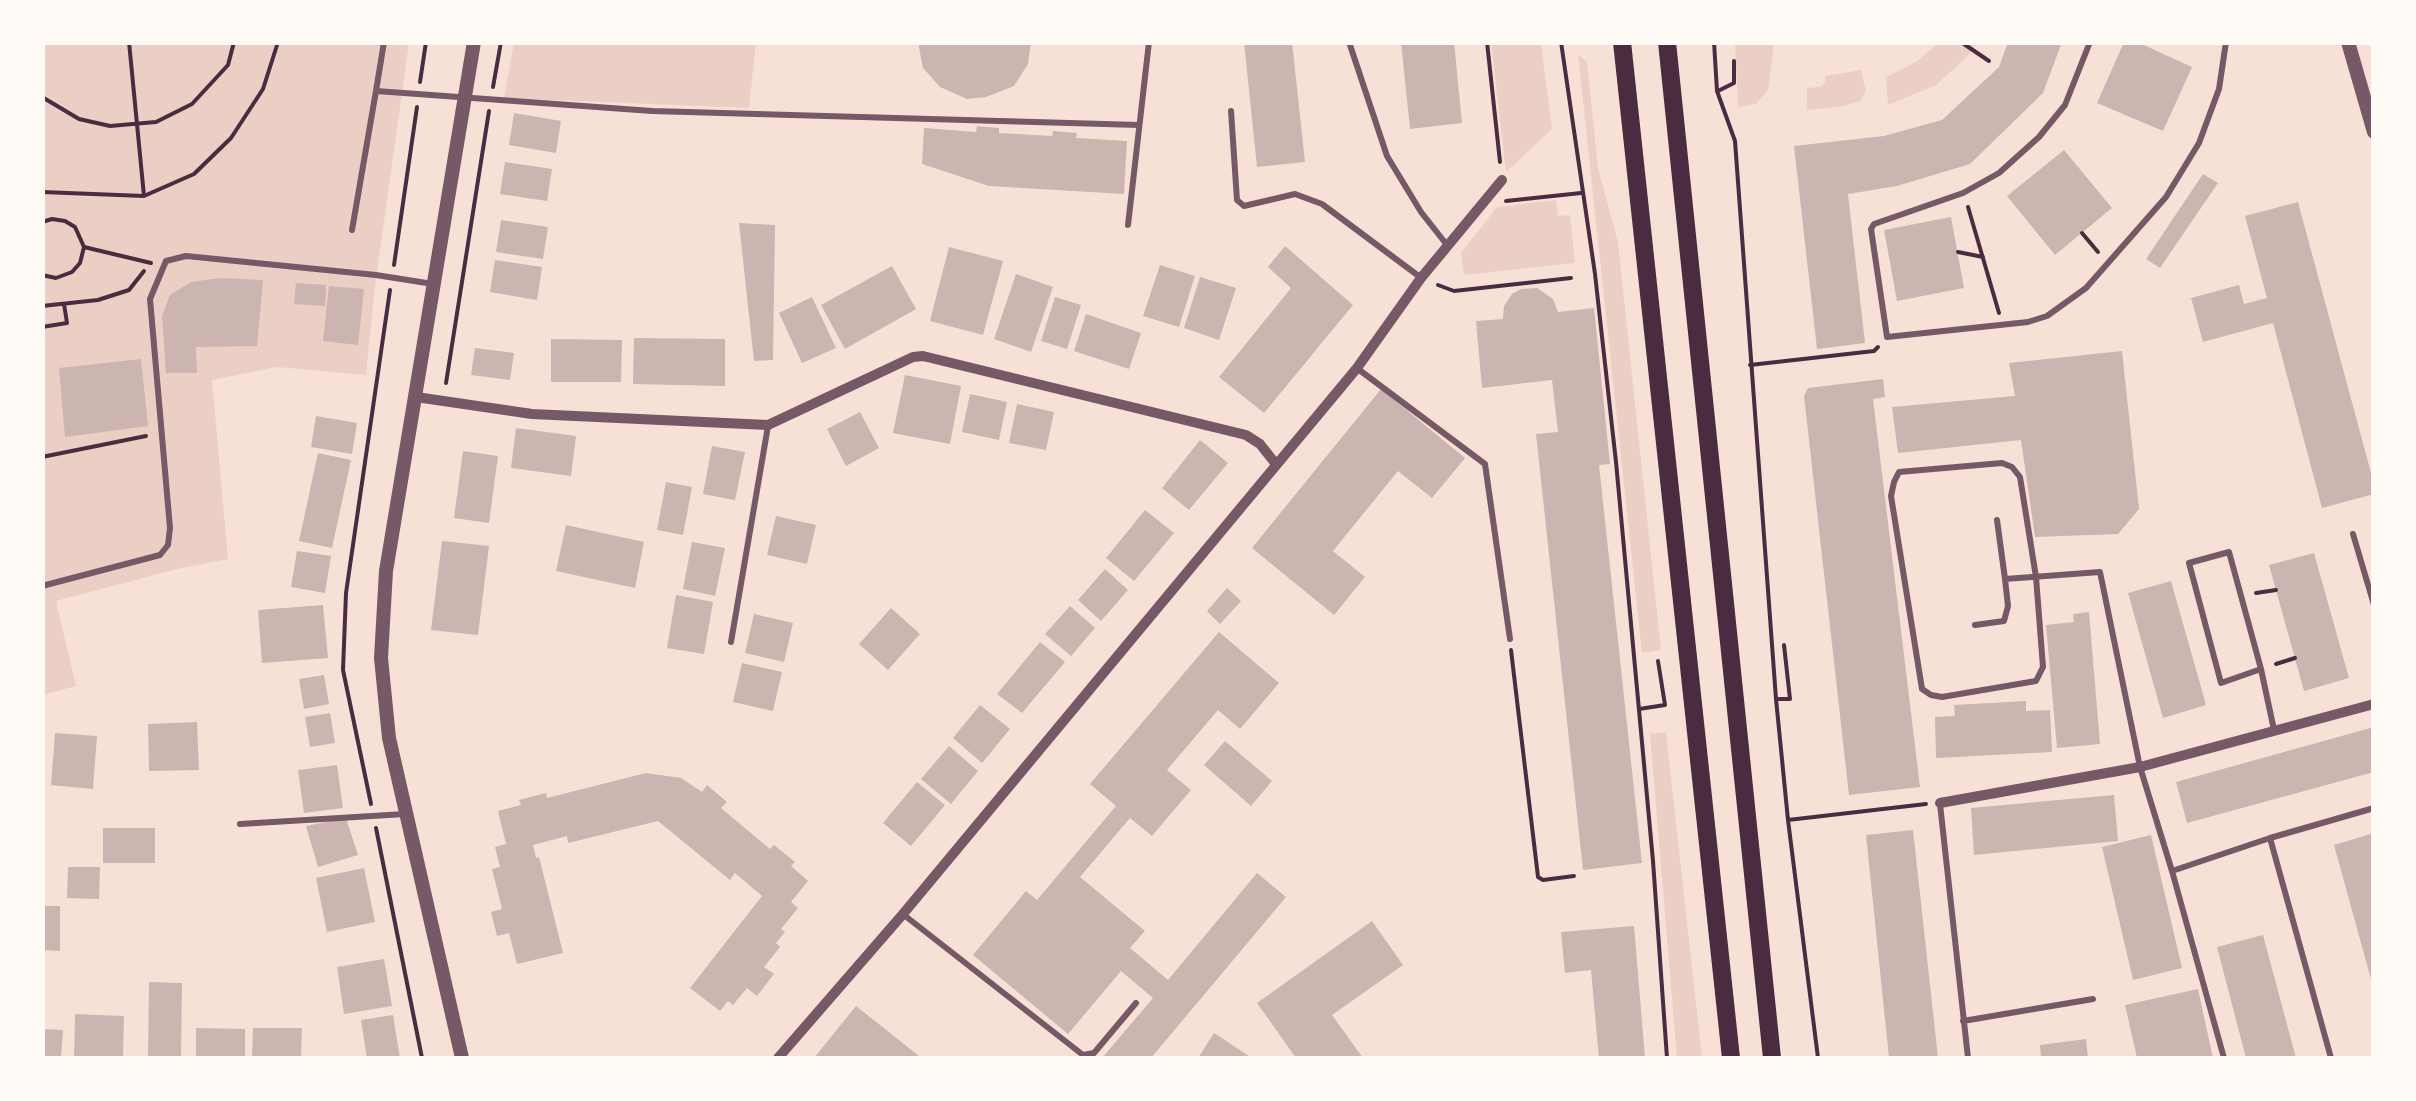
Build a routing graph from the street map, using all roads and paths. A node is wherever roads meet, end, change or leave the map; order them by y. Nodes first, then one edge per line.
1 (129, 42) edge
2 (234, 42) edge
3 (278, 42) edge
4 (384, 42) edge
5 (474, 42) edge
6 (501, 42) edge
7 (1149, 42) edge
8 (1349, 42) edge
9 (1487, 42) edge
10 (1561, 42) edge
11 (1622, 42) edge
12 (1667, 42) edge
13 (1714, 42) edge
14 (1961, 42) edge
15 (2090, 42) edge
16 (2226, 42) edge
17 (2348, 42) edge
18 (1734, 60) dead end
19 (1989, 61) dead end
20 (2354, 68) junction
21 (2374, 72) edge
22 (376, 91) junction
23 (1718, 91) junction
24 (42, 96) edge
25 (464, 99) junction
26 (490, 101) junction
27 (1231, 111) dead end
28 (136, 124) junction
29 (1139, 125) junction
30 (2374, 132) edge
31 (1502, 180) junction
32 (42, 192) edge
33 (1581, 193) junction
34 (1963, 194) junction
35 (144, 196) junction
36 (42, 222) edge
37 (1128, 225) dead end
38 (352, 230) dead end
39 (2082, 232) dead end
40 (1448, 246) junction
41 (84, 247) junction
42 (1958, 252) dead end
43 (1984, 257) junction
44 (166, 261) junction
45 (150, 263) junction
46 (2109, 265) junction
47 (42, 275) edge
48 (149, 278) dead end
49 (1421, 278) junction
50 (1571, 278) dead end
51 (434, 284) junction
52 (64, 304) junction
53 (42, 306) edge
54 (2002, 325) junction
55 (42, 326) edge
56 (1887, 336) junction
57 (1750, 364) junction
58 (1356, 368) junction
59 (416, 397) junction
60 (444, 401) junction
61 (768, 424) junction
62 (160, 433) dead end
63 (42, 456) edge
64 (1275, 463) junction
65 (1997, 520) dead end
66 (2353, 534) dead end
67 (2036, 577) junction
68 (2004, 579) junction
69 (42, 586) edge
70 (2276, 590) dead end
71 (2241, 596) junction
72 (2374, 605) edge
73 (1975, 625) dead end
74 (1510, 639) joint
75 (731, 642) dead end
76 (1784, 645) dead end
77 (2295, 658) dead end
78 (1658, 661) dead end
79 (2261, 669) junction
80 (1776, 699) junction
81 (2374, 704) edge
82 (1639, 709) junction
83 (2274, 730) junction
84 (2140, 767) junction
85 (1940, 803) junction
86 (2374, 808) edge
87 (406, 814) junction
88 (1788, 820) junction
89 (240, 824) dead end
90 (2270, 838) junction
91 (2172, 871) junction
92 (1574, 876) dead end
93 (903, 914) junction
94 (2093, 999) dead end
95 (1136, 1003) dead end
96 (1963, 1021) junction
97 (462, 1058) edge
98 (778, 1058) edge
99 (1666, 1058) edge
100 (1731, 1058) edge
101 (1772, 1058) edge
102 (1818, 1058) edge
103 (1968, 1058) edge
104 (2224, 1058) edge
105 (2331, 1058) edge

1 - 28 path
2 - 28 path
3 - 35 path
4 - 22 lane
5 - 25 street
6 - 26 path
7 - 29 lane
8 - 40 lane
9 - 31 path
10 - 33 path
11 - 100 main road
12 - 101 main road
13 - 23 path
14 - 19 path
15 - 34 lane
16 - 46 lane
17 - 20 street
18 - 23 path
20 - 21 street
20 - 30 street
22 - 25 lane
22 - 38 lane
23 - 57 path
24 - 28 path
25 - 26 lane
25 - 51 street
26 - 29 lane
26 - 60 path
27 - 49 lane
28 - 35 path
29 - 37 lane
31 - 33 path
31 - 40 street
32 - 35 path
33 - 82 path
34 - 43 path
34 - 56 lane
36 - 41 path
39 - 46 path
40 - 49 street
41 - 45 path
41 - 47 path
42 - 43 path
43 - 54 path
44 - 45 path
44 - 51 lane
44 - 69 lane
45 - 48 path
45 - 52 path
46 - 54 lane
49 - 50 path
49 - 58 street
51 - 59 street
52 - 53 path
52 - 55 path
54 - 56 lane
56 - 57 path
57 - 80 path
58 - 64 street
58 - 74 lane
59 - 60 street
59 - 87 street
60 - 61 street
61 - 64 street
61 - 75 lane
62 - 63 path
64 - 93 street
65 - 68 lane
66 - 72 lane
67 - 67 lane
67 - 68 lane
67 - 84 lane
68 - 73 lane
70 - 71 path
71 - 79 lane
71 - 79 lane
74 - 92 path
76 - 80 path
77 - 79 path
78 - 82 path
79 - 83 lane
80 - 88 path
81 - 83 street
82 - 99 path
83 - 84 street
84 - 85 street
84 - 91 lane
85 - 88 path
85 - 96 lane
86 - 90 lane
87 - 89 lane
87 - 97 street
88 - 102 path
90 - 91 lane
90 - 105 lane
91 - 104 lane
93 - 95 lane
93 - 98 street
94 - 96 lane
96 - 103 lane

